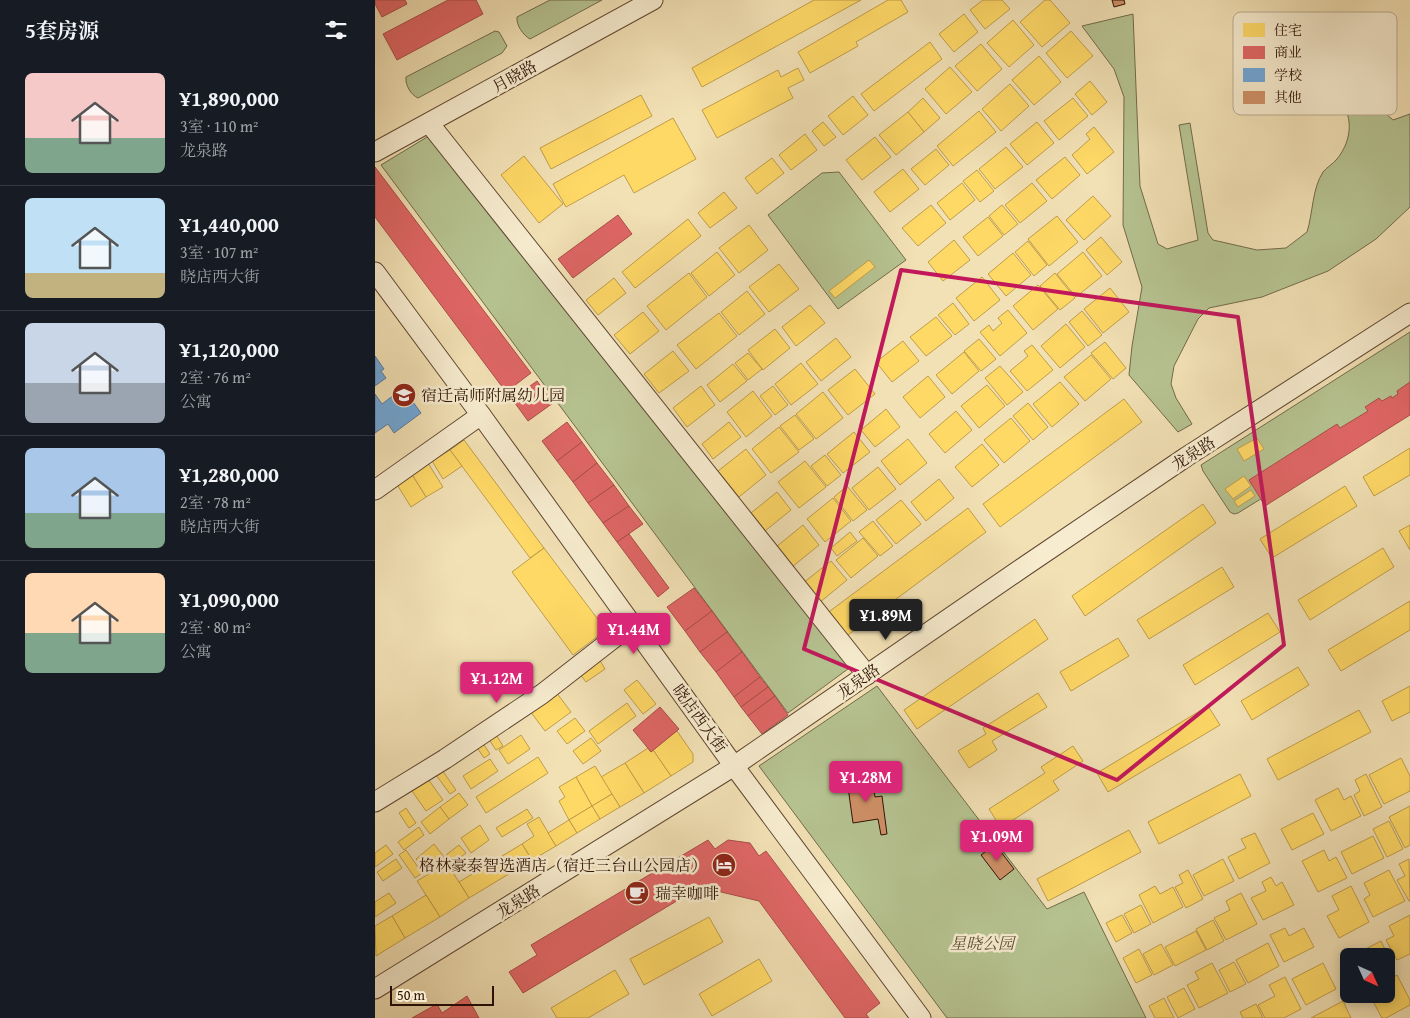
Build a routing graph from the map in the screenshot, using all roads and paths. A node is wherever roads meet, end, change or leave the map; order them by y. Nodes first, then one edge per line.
1 (653, 0) edge
2 (429, 123) junction
3 (375, 152) edge
4 (375, 272) edge
5 (1410, 314) edge
6 (481, 415) junction
7 (375, 490) edge
8 (632, 624) junction
9 (867, 674) junction
10 (734, 766) junction
11 (375, 802) edge
12 (375, 989) edge
13 (921, 1018) edge

1 - 2 street, 月晓路
2 - 3 street, 月晓路
2 - 9 street
4 - 6 street, 晓店西大街
5 - 9 street, 龙泉路
6 - 7 street
6 - 8 street, 晓店西大街
8 - 10 street, 晓店西大街
8 - 11 street
9 - 10 street, 龙泉路
10 - 12 street, 龙泉路
10 - 13 street, 晓店西大街

